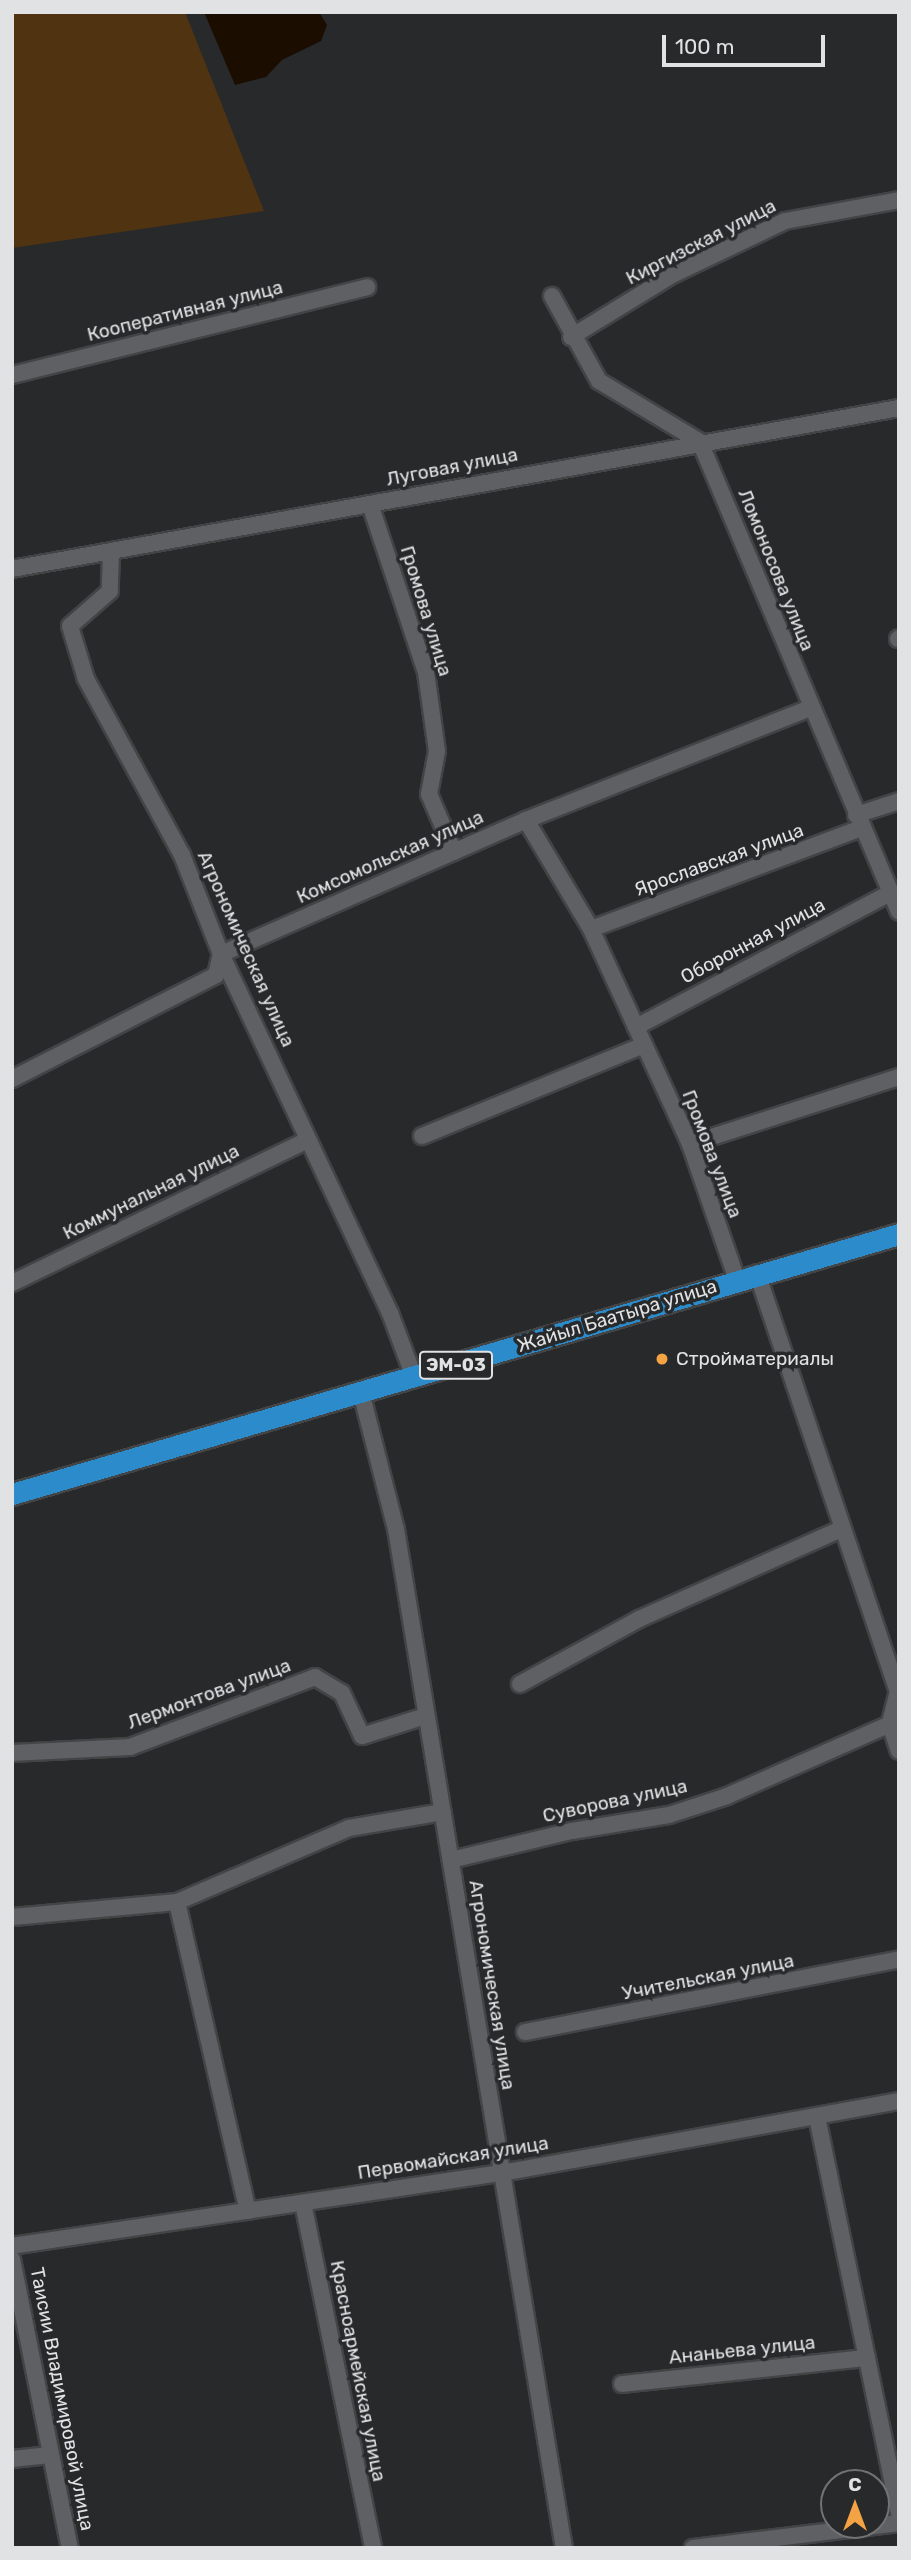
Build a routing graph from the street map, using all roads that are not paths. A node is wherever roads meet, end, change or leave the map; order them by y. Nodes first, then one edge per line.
1 (899, 200) edge
2 (367, 287) dead end
3 (552, 296) dead end
4 (571, 337) junction
5 (12, 376) edge
6 (899, 408) edge
7 (701, 442) junction
8 (370, 504) junction
9 (111, 553) junction
10 (12, 569) edge
11 (810, 708) junction
12 (899, 801) edge
13 (526, 820) junction
14 (858, 822) junction
15 (454, 852) junction
16 (890, 893) junction
17 (899, 912) edge
18 (592, 929) junction
19 (221, 954) junction
20 (636, 1027) junction
21 (644, 1045) junction
22 (899, 1077) edge
23 (12, 1079) edge
24 (422, 1136) dead end
25 (308, 1140) junction
26 (690, 1144) junction
27 (899, 1234) edge
28 (747, 1277) junction
29 (12, 1283) edge
30 (414, 1377) junction
31 (361, 1392) junction
32 (12, 1494) edge
33 (841, 1529) junction
34 (520, 1684) dead end
35 (426, 1716) junction
36 (895, 1722) edge
37 (899, 1751) edge
38 (12, 1753) edge
39 (443, 1812) junction
40 (450, 1860) junction
41 (177, 1902) junction
42 (12, 1917) edge
43 (899, 1959) edge
44 (525, 2032) dead end
45 (899, 2101) edge
46 (817, 2117) junction
47 (502, 2172) junction
48 (303, 2203) junction
49 (248, 2211) junction
50 (12, 2246) edge
51 (12, 2259) edge
52 (867, 2358) junction
53 (622, 2384) dead end
54 (50, 2455) junction
55 (12, 2459) edge
56 (899, 2514) edge
57 (899, 2523) edge
58 (70, 2548) edge
59 (373, 2548) edge
60 (564, 2548) edge
61 (693, 2548) edge

1 - 4 street, Киргизская улица
2 - 5 street, Кооперативная улица
3 - 4 street
4 - 7 street
6 - 7 street, Луговая улица
7 - 8 street, Луговая улица
7 - 11 street, Ломоносова улица
8 - 9 street, Луговая улица
8 - 15 street, Громова улица
9 - 10 street, Луговая улица
9 - 19 street, Агрономическая улица
11 - 13 street, Комсомольская улица
11 - 14 street, Ломоносова улица
12 - 14 street
13 - 15 street, Комсомольская улица
13 - 18 street, Громова улица
14 - 16 street, Ломоносова улица
14 - 18 street, Ярославская улица
15 - 19 street, Комсомольская улица
16 - 17 street, Ломоносова улица
16 - 20 street, Оборонная улица
18 - 20 street, Громова улица
19 - 23 street
19 - 25 street, Агрономическая улица
20 - 21 street, Громова улица
21 - 24 street
21 - 26 street, Громова улица
22 - 26 street
25 - 29 street, Коммунальная улица
25 - 30 street, Агрономическая улица
26 - 28 street, Громова улица
27 - 28 highway, Жайыл Баатыра улица / ЭМ-03
28 - 30 highway, Жайыл Баатыра улица / ЭМ-03
28 - 33 street, Громова улица
30 - 31 highway, Жайыл Баатыра улица / ЭМ-03
31 - 32 highway, Жайыл Баатыра улица / ЭМ-03
31 - 35 street, Агрономическая улица
33 - 34 street
33 - 36 street, Громова улица
35 - 38 street, Лермонтова улица
35 - 39 street, Агрономическая улица
36 - 37 street
36 - 40 street, Суворова улица
39 - 40 street, Агрономическая улица
39 - 41 street
40 - 47 street, Агрономическая улица
41 - 42 street
41 - 49 street
43 - 44 street, Учительская улица
45 - 46 street, Первомайская улица
46 - 47 street, Первомайская улица
46 - 52 street
47 - 48 street, Первомайская улица
47 - 60 street, Агрономическая улица
48 - 49 street, Первомайская улица
48 - 59 street, Красноармейская улица
49 - 50 street, Первомайская улица
51 - 54 street, Таисии Владимировой улица
52 - 53 street, Ананьева улица
52 - 56 street
54 - 55 street
54 - 58 street, Таисии Владимировой улица
57 - 61 street

